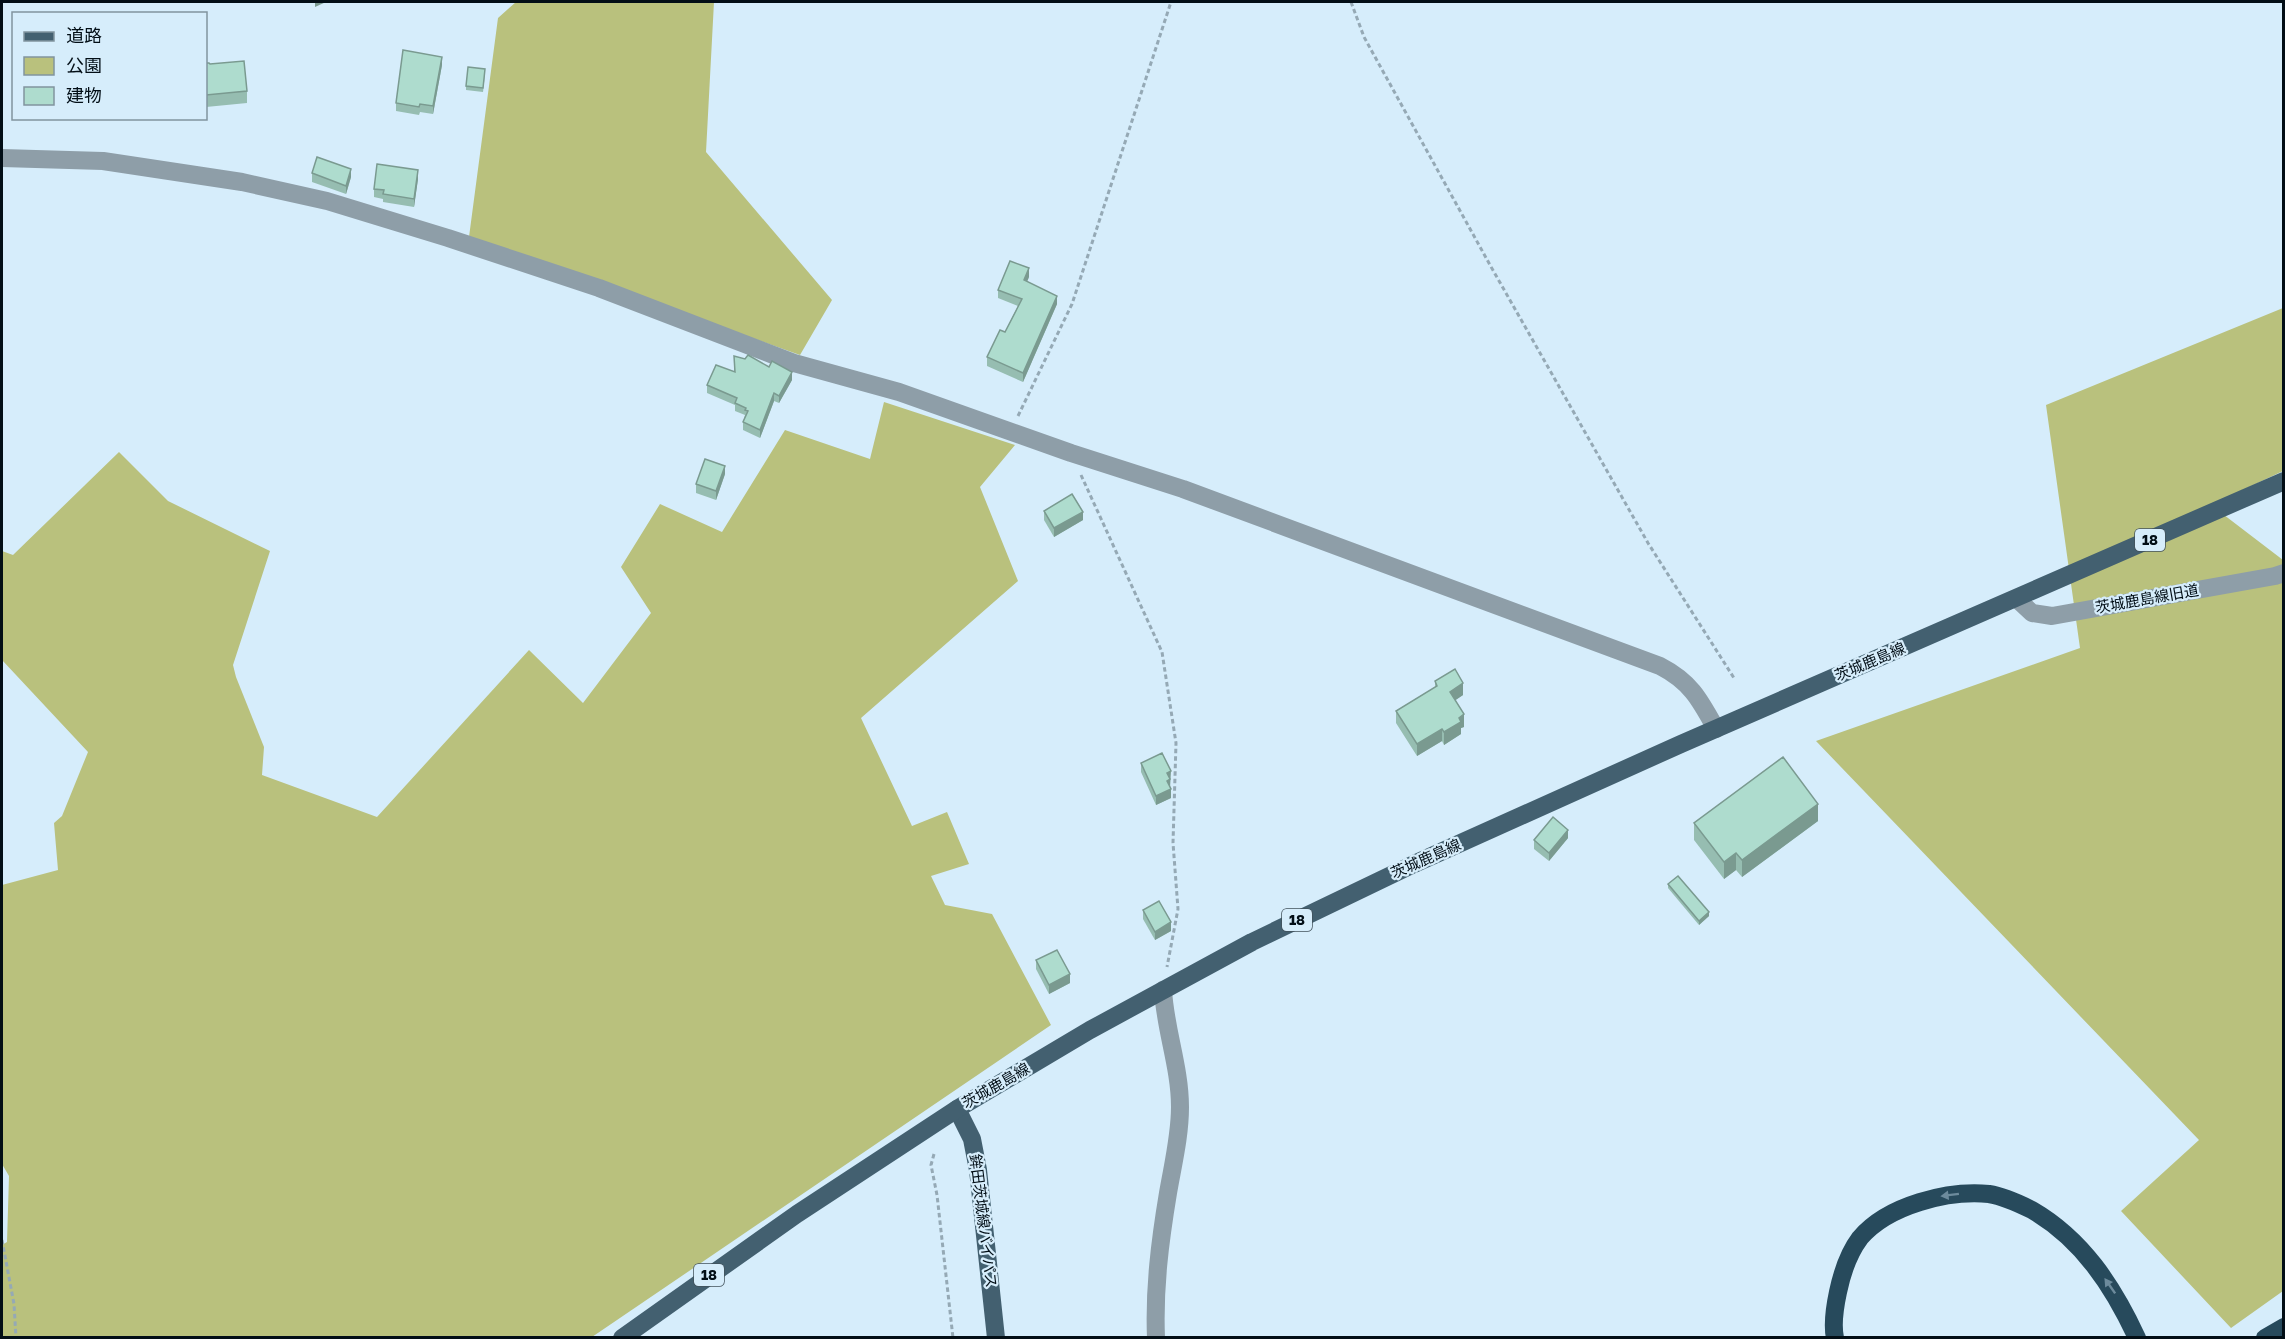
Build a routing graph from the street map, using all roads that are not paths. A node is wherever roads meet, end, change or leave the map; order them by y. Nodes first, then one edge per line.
1 (2, 158) edge
2 (2283, 481) edge
3 (2283, 573) edge
4 (2017, 598) junction
5 (1716, 729) junction
6 (1163, 990) junction
7 (957, 1109) junction
8 (2283, 1327) edge
9 (622, 1338) edge
10 (996, 1338) edge
11 (1156, 1338) edge
12 (1835, 1338) edge
13 (2137, 1338) edge
14 (2265, 1338) edge

1 - 5 street
2 - 4 main road, 茨城鹿島線 / 18
3 - 4 street, 茨城鹿島線旧道
4 - 5 main road, 茨城鹿島線 / 18
5 - 6 main road, 茨城鹿島線 / 18
6 - 7 main road, 茨城鹿島線 / 18
6 - 11 street
7 - 9 main road, 茨城鹿島線 / 18
7 - 10 main road, 鉾田茨城線バイパス
8 - 14 highway
13 -> 12 highway

